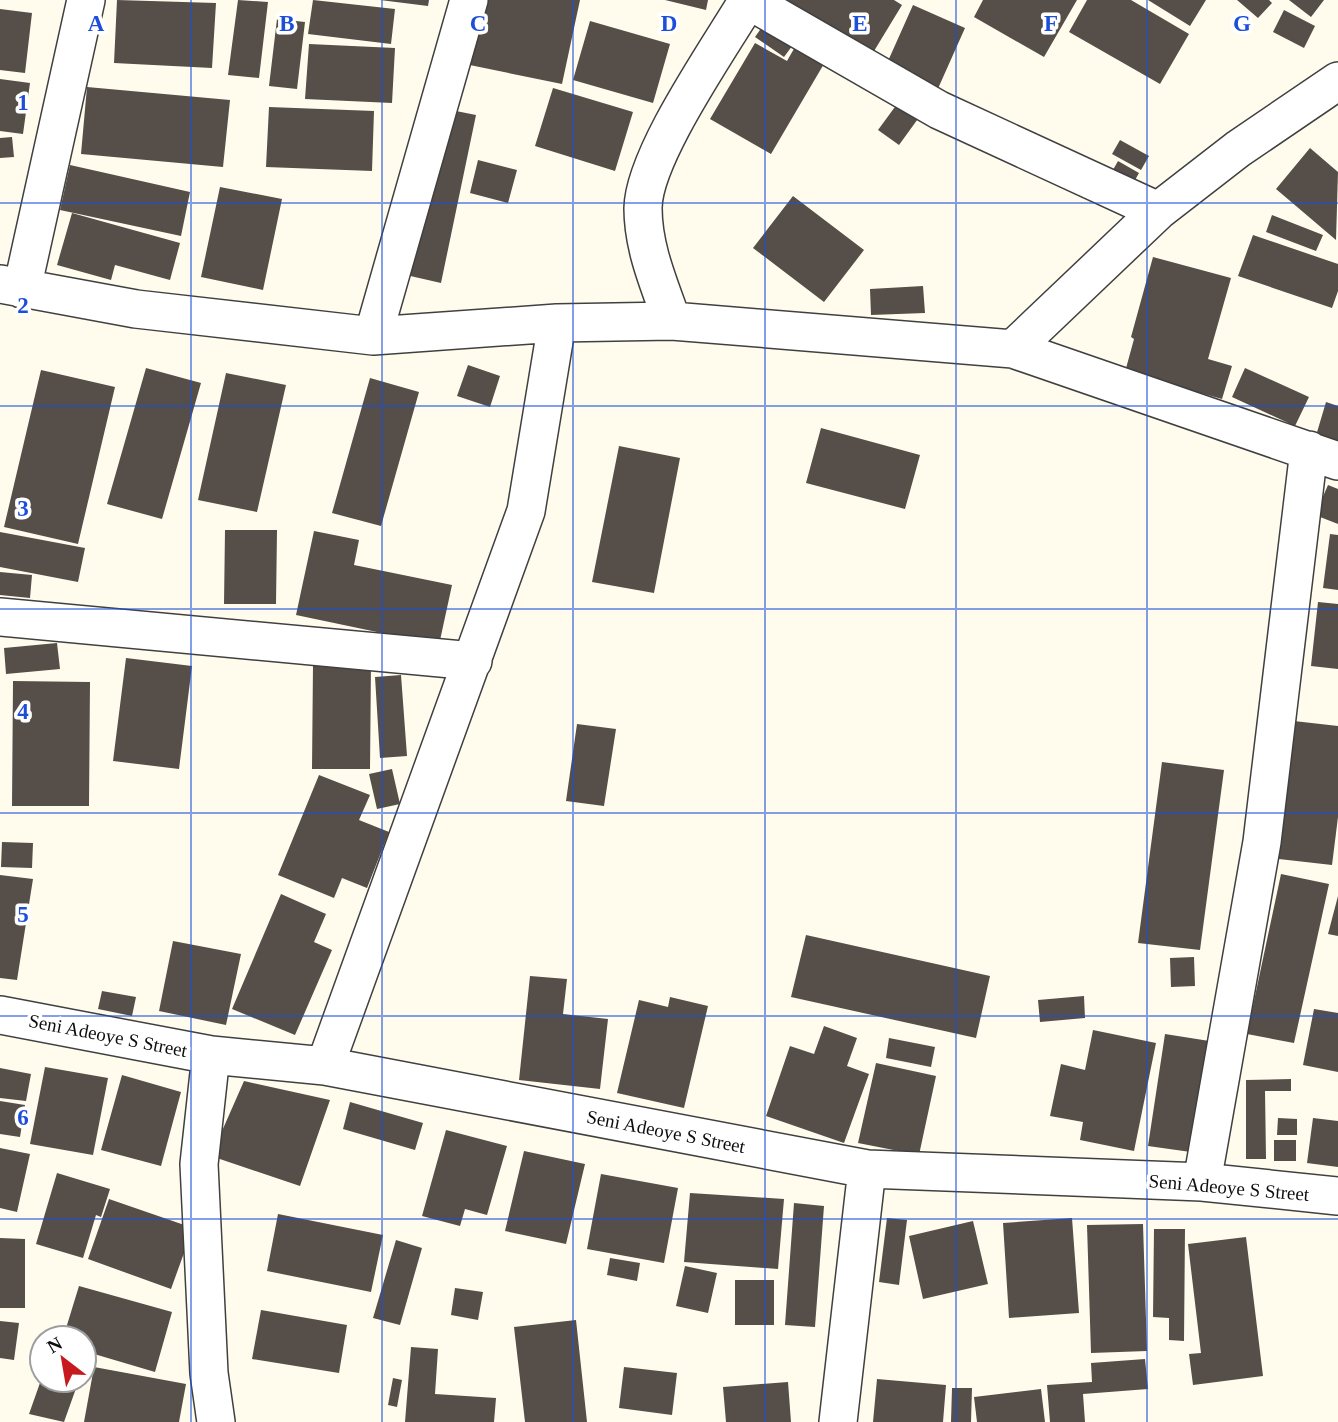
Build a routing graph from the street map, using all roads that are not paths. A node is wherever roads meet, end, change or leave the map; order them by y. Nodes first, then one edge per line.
1 (86, 0) edge
2 (469, 0) edge
3 (748, 0) edge
4 (1338, 81) edge
5 (1158, 211) junction
6 (11, 286) edge
7 (672, 320) junction
8 (557, 323) junction
9 (373, 336) junction
10 (1013, 349) junction
11 (1323, 456) edge
12 (0, 617) edge
13 (473, 661) junction
14 (0, 1015) edge
15 (211, 1055) junction
16 (325, 1066) junction
17 (867, 1169) junction
18 (1202, 1182) junction
19 (1338, 1196) edge
20 (216, 1422) edge
21 (838, 1422) edge

1 - 6 street
2 - 9 street
3 - 5 street
3 - 7 street
4 - 5 street
5 - 10 street
6 - 9 street
7 - 8 street
7 - 10 street
8 - 9 street
8 - 13 street
10 - 11 street
11 - 18 street
12 - 13 street
13 - 16 street
14 - 15 street, Seni Adeoye S Street
15 - 16 street, Seni Adeoye S Street
15 - 20 street
16 - 17 street, Seni Adeoye S Street
17 - 18 street, Seni Adeoye S Street
17 - 21 street
18 - 19 street, Seni Adeoye S Street

